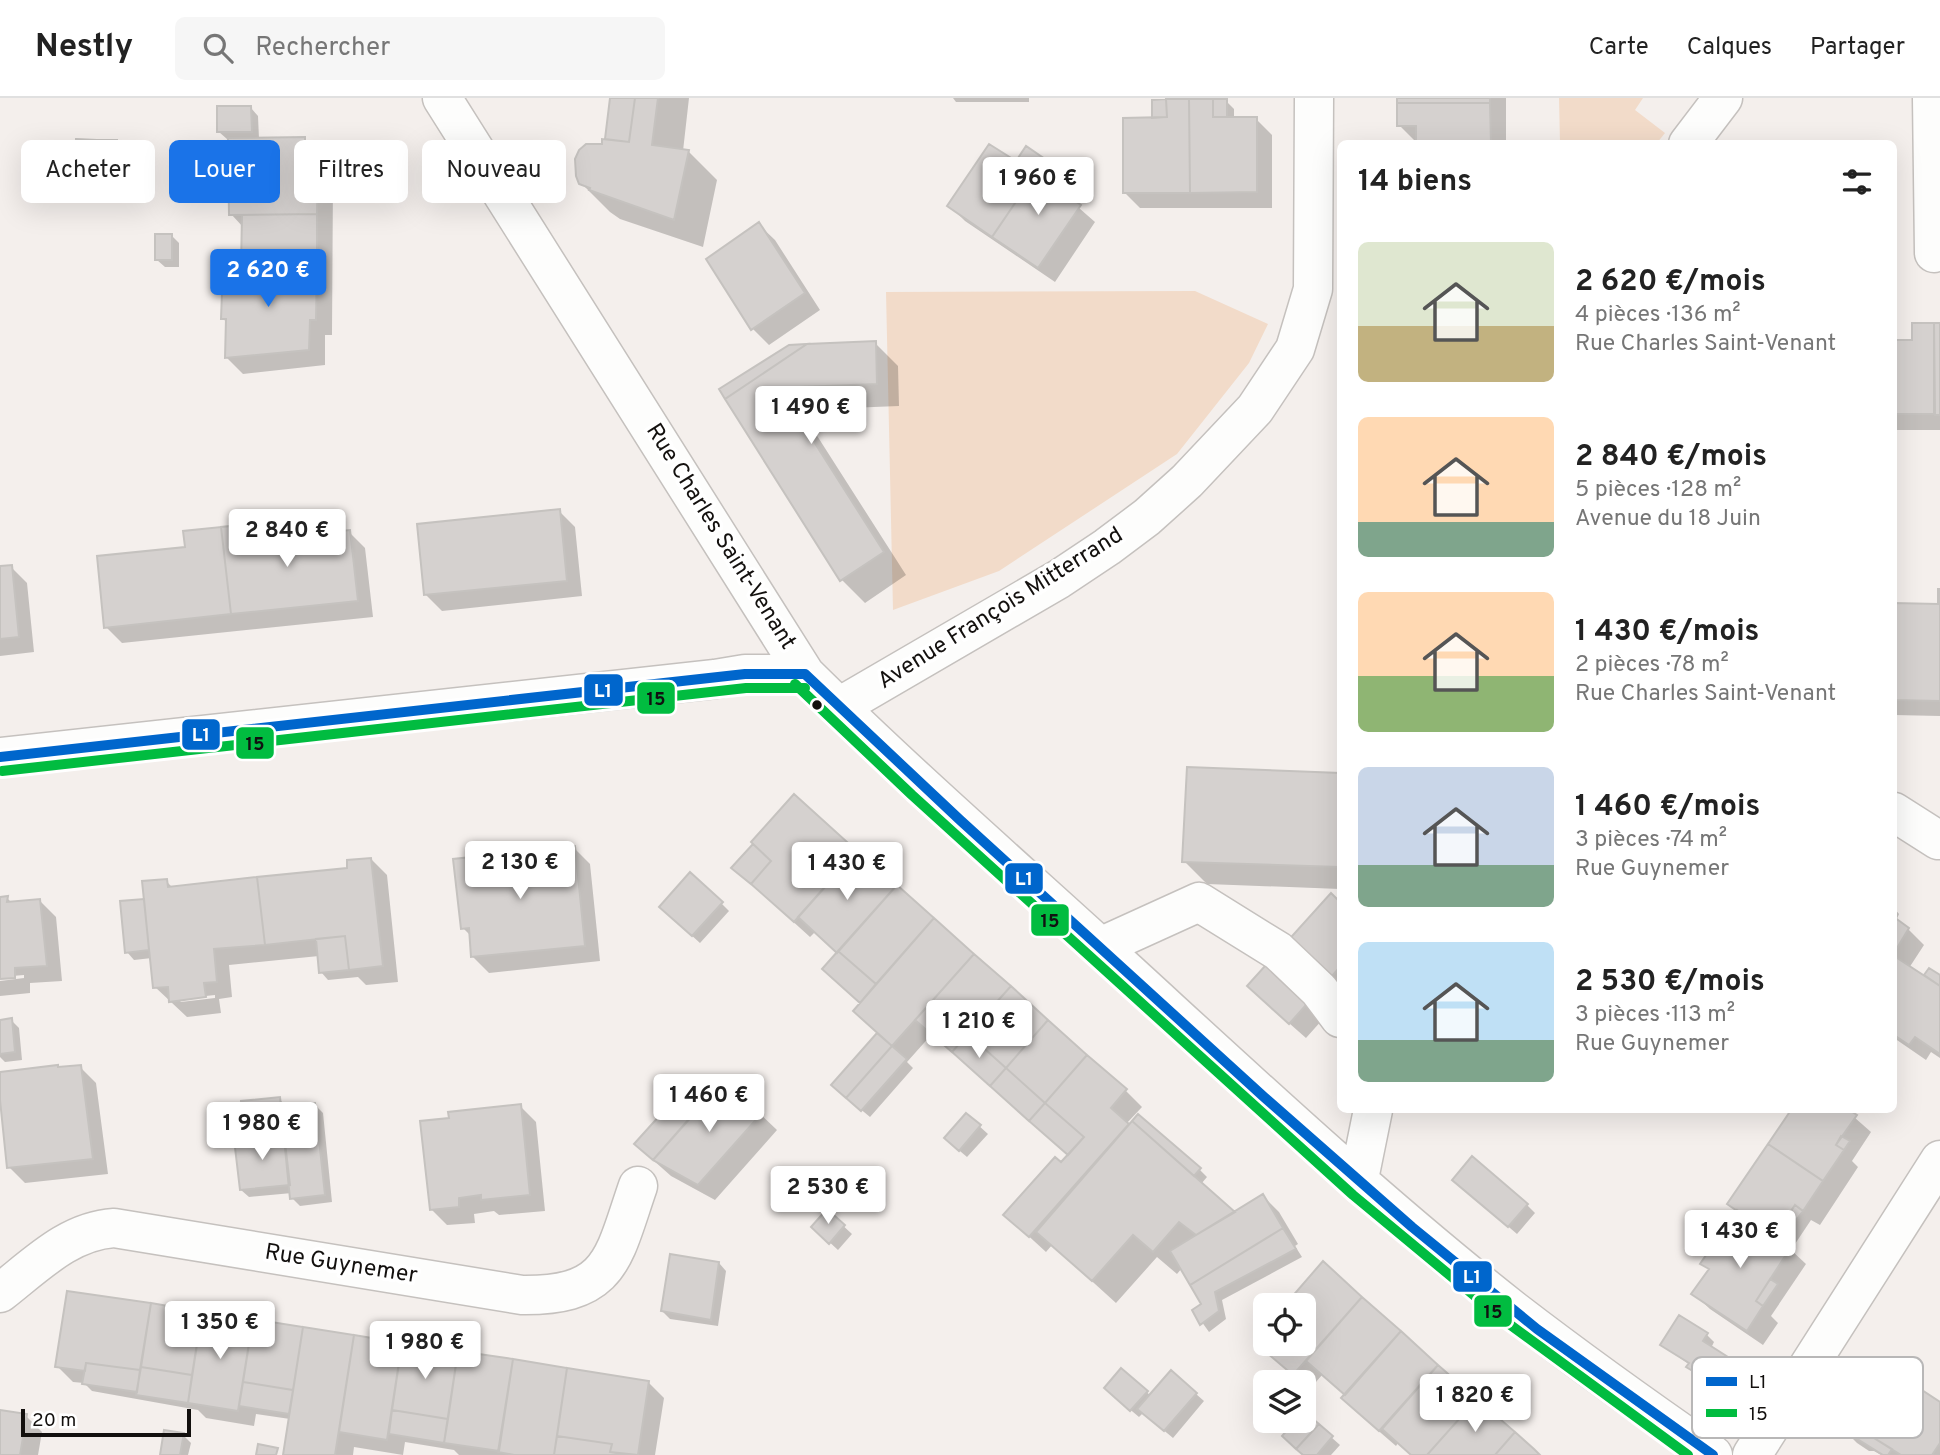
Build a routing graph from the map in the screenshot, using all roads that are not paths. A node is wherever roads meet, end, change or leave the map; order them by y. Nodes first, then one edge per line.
1 (442, 98) edge
2 (1314, 98) edge
3 (1723, 98) edge
4 (1932, 98) edge
5 (1691, 140) edge
6 (1327, 218) edge
7 (1934, 253) dead end
8 (805, 674) junction
9 (839, 707) junction
10 (0, 757) edge
11 (1897, 813) edge
12 (1939, 840) edge
13 (1100, 947) junction
14 (1337, 1014) edge
15 (1372, 1113) edge
16 (1940, 1160) edge
17 (1359, 1180) junction
18 (638, 1185) dead end
19 (0, 1293) edge
20 (1814, 1357) edge
21 (1763, 1438) edge
22 (1713, 1455) edge
23 (1752, 1455) edge

1 - 8 street, Rue Charles Saint-Venant
2 - 6 street, Avenue François Mitterrand
3 - 5 street
4 - 7 street
6 - 9 street, Avenue François Mitterrand
8 - 9 street, Rue Charles Saint-Venant
8 - 10 street
9 - 13 street, Rue Charles Saint-Venant
11 - 12 street
13 - 14 street
13 - 17 street, Rue Charles Saint-Venant
15 - 17 street
16 - 20 street
17 - 22 street, Rue Charles Saint-Venant
18 - 19 street, Rue Guynemer
21 - 23 street

